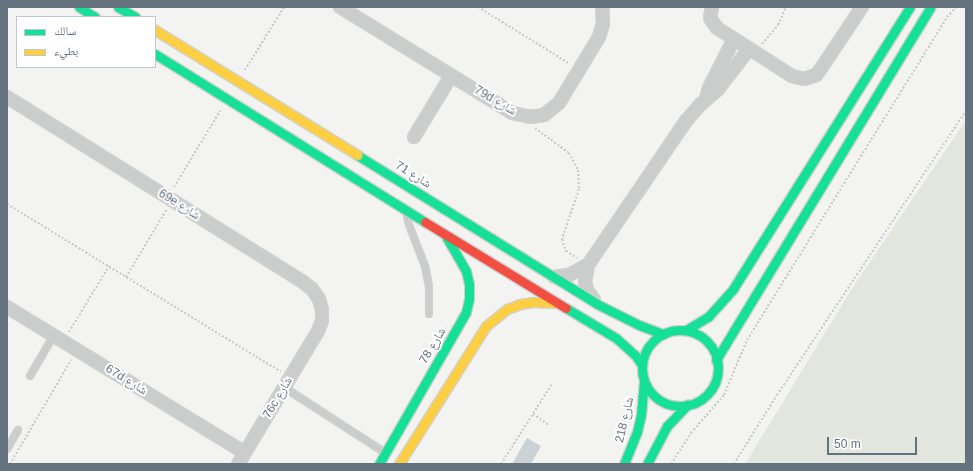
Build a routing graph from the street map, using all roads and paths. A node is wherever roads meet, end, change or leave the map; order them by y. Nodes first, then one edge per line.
1 (79, 7) edge
2 (118, 7) edge
3 (284, 7) edge
4 (340, 7) edge
5 (478, 7) edge
6 (602, 7) edge
7 (712, 7) edge
8 (786, 7) edge
9 (862, 7) edge
10 (910, 7) edge
11 (931, 7) edge
12 (956, 7) edge
13 (93, 16) edge
14 (133, 16) edge
15 (156, 31) edge
16 (734, 39) junction
17 (753, 51) junction
18 (156, 55) edge
19 (579, 70) junction
20 (451, 76) junction
21 (238, 81) junction
22 (7, 97) edge
23 (227, 99) junction
24 (706, 99) junction
25 (966, 111) edge
26 (530, 125) dead end
27 (414, 137) dead end
28 (170, 199) junction
29 (7, 204) edge
30 (406, 210) junction
31 (445, 235) junction
32 (109, 266) junction
33 (588, 266) junction
34 (126, 277) junction
35 (554, 277) junction
36 (557, 303) junction
37 (597, 304) junction
38 (7, 306) edge
39 (430, 314) dead end
40 (686, 330) junction
41 (318, 331) joint
42 (663, 334) junction
43 (58, 338) junction
44 (77, 350) junction
45 (716, 360) junction
46 (642, 365) junction
47 (30, 376) dead end
48 (644, 380) junction
49 (288, 383) junction
50 (552, 384) dead end
51 (688, 404) junction
52 (532, 414) junction
53 (549, 425) dead end
54 (18, 430) dead end
55 (7, 449) edge
56 (245, 452) junction
57 (386, 453) junction
58 (10, 464) edge
59 (238, 464) edge
60 (379, 464) edge
61 (399, 464) edge
62 (501, 464) edge
63 (624, 464) edge
64 (647, 464) edge
65 (671, 464) edge
66 (734, 464) edge

1 - 13 street
2 - 14 street
3 - 21 path
4 - 20 street, 79d شارع
5 - 19 path
6 - 19 street, 79d شارع
7 - 16 street
8 - 17 path
9 - 17 street
10 - 40 street
11 - 45 street
12 - 65 path
15 - 21 street, شارع 71
16 - 17 street
16 - 24 street
17 - 24 street
18 - 23 street
19 - 20 street, 79d شارع
20 - 27 street
21 - 35 street, شارع 71
22 - 28 street, 69e شارع
23 - 28 path
23 - 30 street
24 - 33 street
25 - 66 path
26 - 33 path
28 - 34 path
28 - 41 street, 69e شارع
29 - 32 path
30 - 31 street
30 - 39 lane
31 - 36 street
31 - 57 street, شارع 78
32 - 34 path
32 - 43 path
33 - 35 street
33 - 37 street
34 - 49 path
35 - 37 street, شارع 71
36 - 46 street
36 - 61 street
37 - 42 street, شارع 71
38 - 43 street, 67d شارع
40 - 42 street
40 - 45 street
41 - 49 street, 76c شارع
42 - 46 street
43 - 44 street, 67d شارع
43 - 47 lane
44 - 56 street, 67d شارع
44 - 58 path
45 - 51 street
46 - 48 street
48 - 51 street
48 - 63 street, شارع 218
49 - 56 street, 76c شارع
49 - 57 lane
50 - 52 path
51 - 64 street
52 - 53 path
52 - 62 path
54 - 55 lane
56 - 59 street, 76c شارع
57 - 60 street, شارع 78

